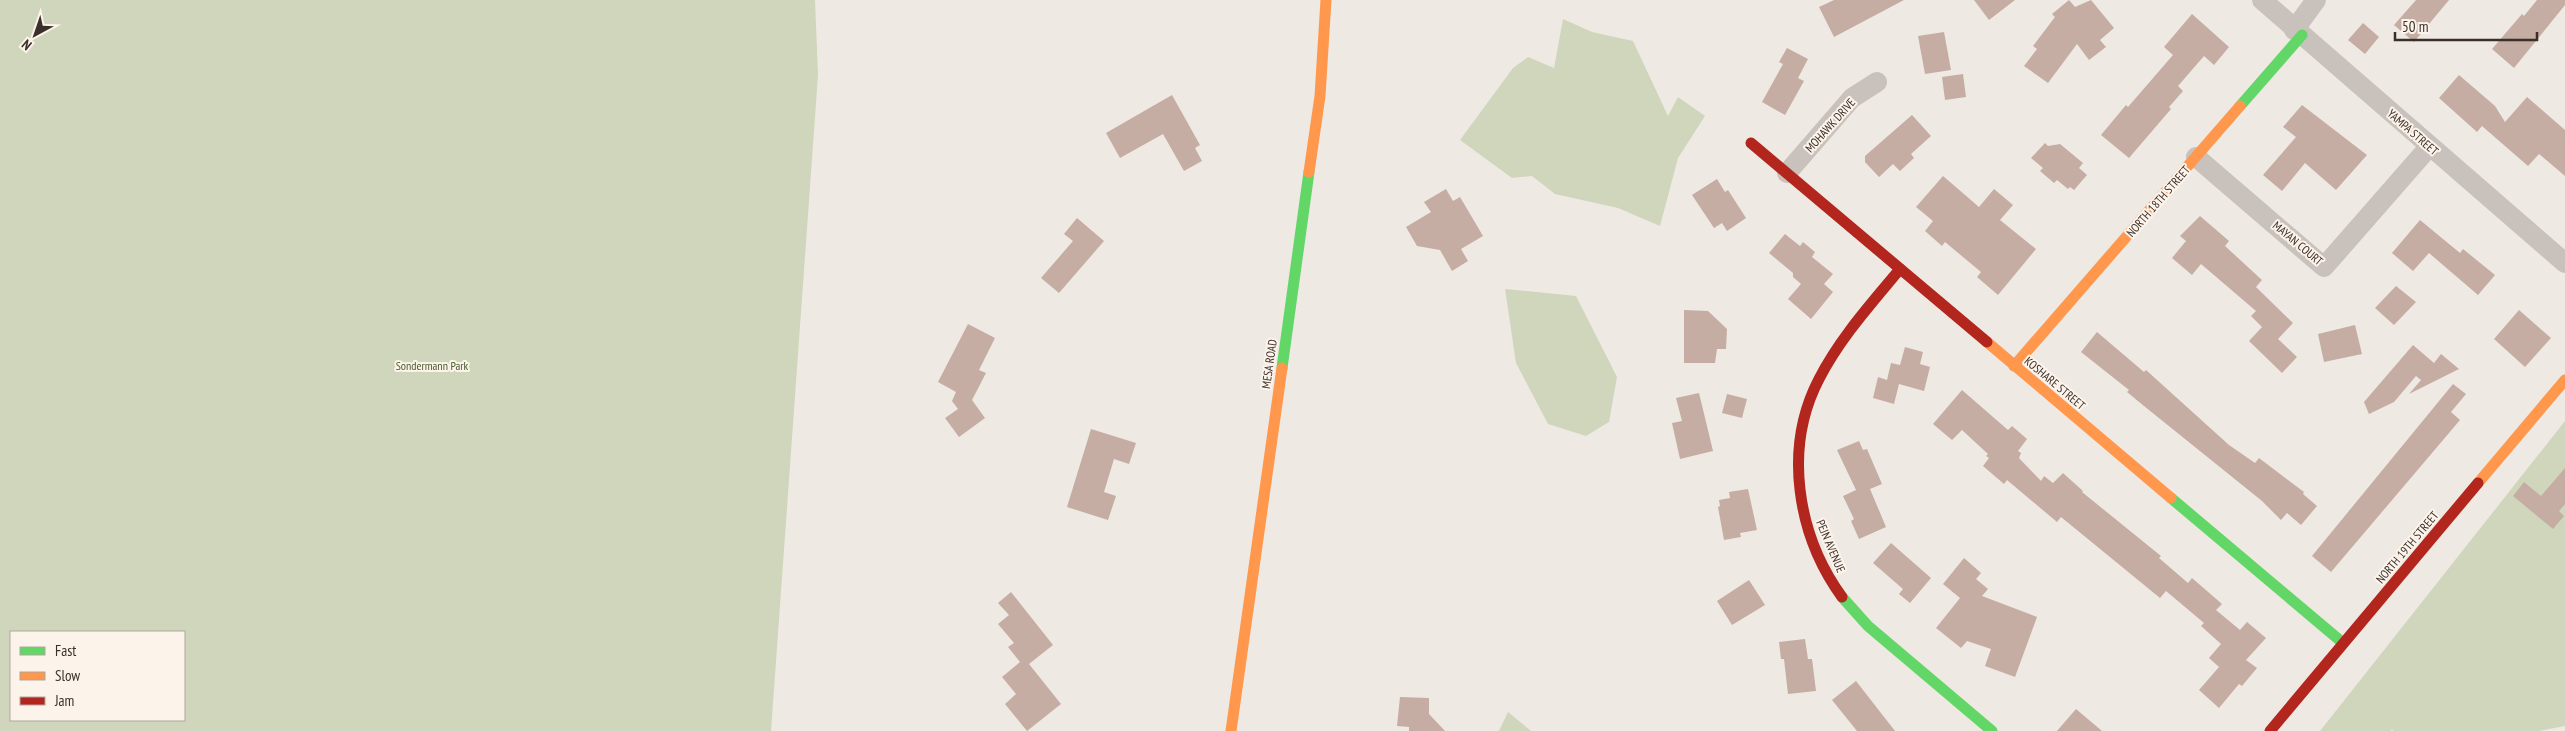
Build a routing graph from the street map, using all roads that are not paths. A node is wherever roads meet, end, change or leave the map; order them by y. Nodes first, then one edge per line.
1 (1326, 0) edge
2 (2262, 0) edge
3 (2316, 0) edge
4 (2298, 33) junction
5 (1877, 82) dead end
6 (1751, 143) dead end
7 (2429, 146) junction
8 (2196, 157) junction
9 (1787, 173) junction
10 (2565, 263) edge
11 (1900, 269) junction
12 (2014, 366) junction
13 (2565, 380) edge
14 (2343, 643) junction
15 (1231, 731) edge
16 (1992, 731) edge
17 (2270, 731) edge

1 - 15 street, MESA ROAD
2 - 4 street, YAMPA STREET
3 - 4 street, NORTH 18TH STREET
4 - 7 street, YAMPA STREET
4 - 8 street, NORTH 18TH STREET
5 - 9 street, MOHAWK DRIVE
6 - 9 street, KOSHARE STREET
7 - 8 street, MAYAN COURT
7 - 10 street, YAMPA STREET
8 - 12 street, NORTH 18TH STREET
9 - 11 street, KOSHARE STREET
11 - 12 street, KOSHARE STREET
11 - 16 street, PEJN AVENUE
12 - 14 street, KOSHARE STREET
13 - 14 street, NORTH 19TH STREET
14 - 17 street, NORTH 19TH STREET

